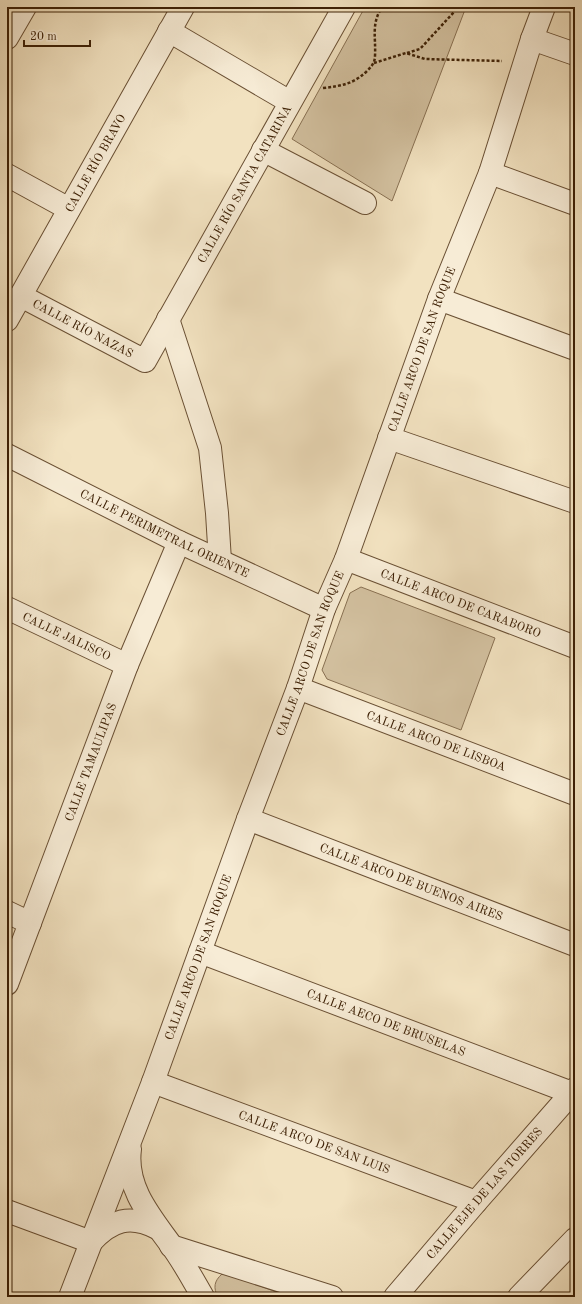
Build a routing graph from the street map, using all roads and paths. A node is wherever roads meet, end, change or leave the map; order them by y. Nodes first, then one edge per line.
1 (24, 7) edge
2 (183, 7) edge
3 (344, 7) edge
4 (382, 7) edge
5 (454, 7) edge
6 (544, 7) edge
7 (170, 31) junction
8 (7, 38) edge
9 (532, 39) junction
10 (406, 53) junction
11 (575, 54) edge
12 (525, 62) junction
13 (374, 63) junction
14 (302, 81) junction
15 (290, 102) junction
16 (264, 150) junction
17 (490, 173) junction
18 (7, 175) edge
19 (365, 203) dead end
20 (575, 204) edge
21 (69, 209) junction
22 (21, 296) junction
23 (439, 299) junction
24 (168, 319) junction
25 (7, 320) edge
26 (575, 350) edge
27 (145, 361) joint
28 (389, 438) junction
29 (7, 455) edge
30 (575, 502) edge
31 (179, 542) junction
32 (346, 559) junction
33 (220, 561) junction
34 (7, 608) edge
35 (324, 609) junction
36 (575, 647) edge
37 (127, 665) junction
38 (298, 688) junction
39 (575, 794) edge
40 (248, 819) junction
41 (7, 912) edge
42 (30, 923) junction
43 (575, 945) edge
44 (200, 952) junction
45 (7, 984) edge
46 (153, 1082) junction
47 (573, 1091) edge
48 (132, 1136) junction
49 (476, 1202) junction
50 (7, 1211) edge
51 (157, 1228) junction
52 (575, 1239) edge
53 (91, 1242) junction
54 (171, 1246) junction
55 (70, 1297) edge
56 (203, 1297) edge
57 (332, 1297) edge
58 (395, 1297) edge
59 (519, 1297) edge

1 - 8 street
2 - 7 street, CALLE RÍO BRAVO
3 - 14 street, CALLE RÍO SANTA CATARINA
4 - 13 path
5 - 10 path
6 - 9 street, CALLE ARCO DE SAN ROQUE
7 - 15 street
7 - 21 street, CALLE RÍO BRAVO
9 - 11 street
9 - 12 street, CALLE ARCO DE SAN ROQUE
10 - 12 path
10 - 13 path
12 - 17 street, CALLE ARCO DE SAN ROQUE
13 - 14 path
14 - 15 street, CALLE RÍO SANTA CATARINA
15 - 16 street, CALLE RÍO SANTA CATARINA
16 - 19 street
16 - 24 street, CALLE RÍO SANTA CATARINA
17 - 20 street
17 - 23 street, CALLE ARCO DE SAN ROQUE
18 - 21 street
21 - 22 street, CALLE RÍO BRAVO
22 - 25 street, CALLE RÍO BRAVO
22 - 27 street, CALLE RÍO NAZAS
23 - 26 street
23 - 28 street, CALLE ARCO DE SAN ROQUE
24 - 27 street, CALLE RÍO SANTA CATARINA
24 - 33 street
28 - 30 street
28 - 32 street, CALLE ARCO DE SAN ROQUE
29 - 31 street, CALLE PERIMETRAL ORIENTE
31 - 33 street, CALLE PERIMETRAL ORIENTE
31 - 37 street, CALLE TAMAULIPAS
32 - 35 street, CALLE ARCO DE SAN ROQUE
32 - 36 street, CALLE ARCO DE CARABORO
33 - 35 street, CALLE PERIMETRAL ORIENTE
34 - 37 street, CALLE JALISCO
35 - 38 street, CALLE ARCO DE SAN ROQUE
37 - 42 street, CALLE TAMAULIPAS
38 - 39 street, CALLE ARCO DE LISBOA
38 - 40 street, CALLE ARCO DE SAN ROQUE
40 - 43 street, CALLE ARCO DE BUENOS AIRES
40 - 44 street, CALLE ARCO DE SAN ROQUE
41 - 42 street
42 - 45 street, CALLE TAMAULIPAS
44 - 46 street, CALLE ARCO DE SAN ROQUE
44 - 47 street, CALLE AECO DE BRUSELAS
46 - 48 street, CALLE ARCO DE SAN ROQUE
46 - 49 street, CALLE ARCO DE SAN LUIS
47 - 49 street, CALLE EJE DE LAS TORRES
48 - 51 street
48 - 53 street, CALLE ARCO DE SAN ROQUE
49 - 58 street, CALLE EJE DE LAS TORRES
50 - 53 street
51 - 53 street
51 - 54 street
52 - 59 street
53 - 55 street, CALLE ARCO DE SAN ROQUE
54 - 56 street
54 - 57 street

